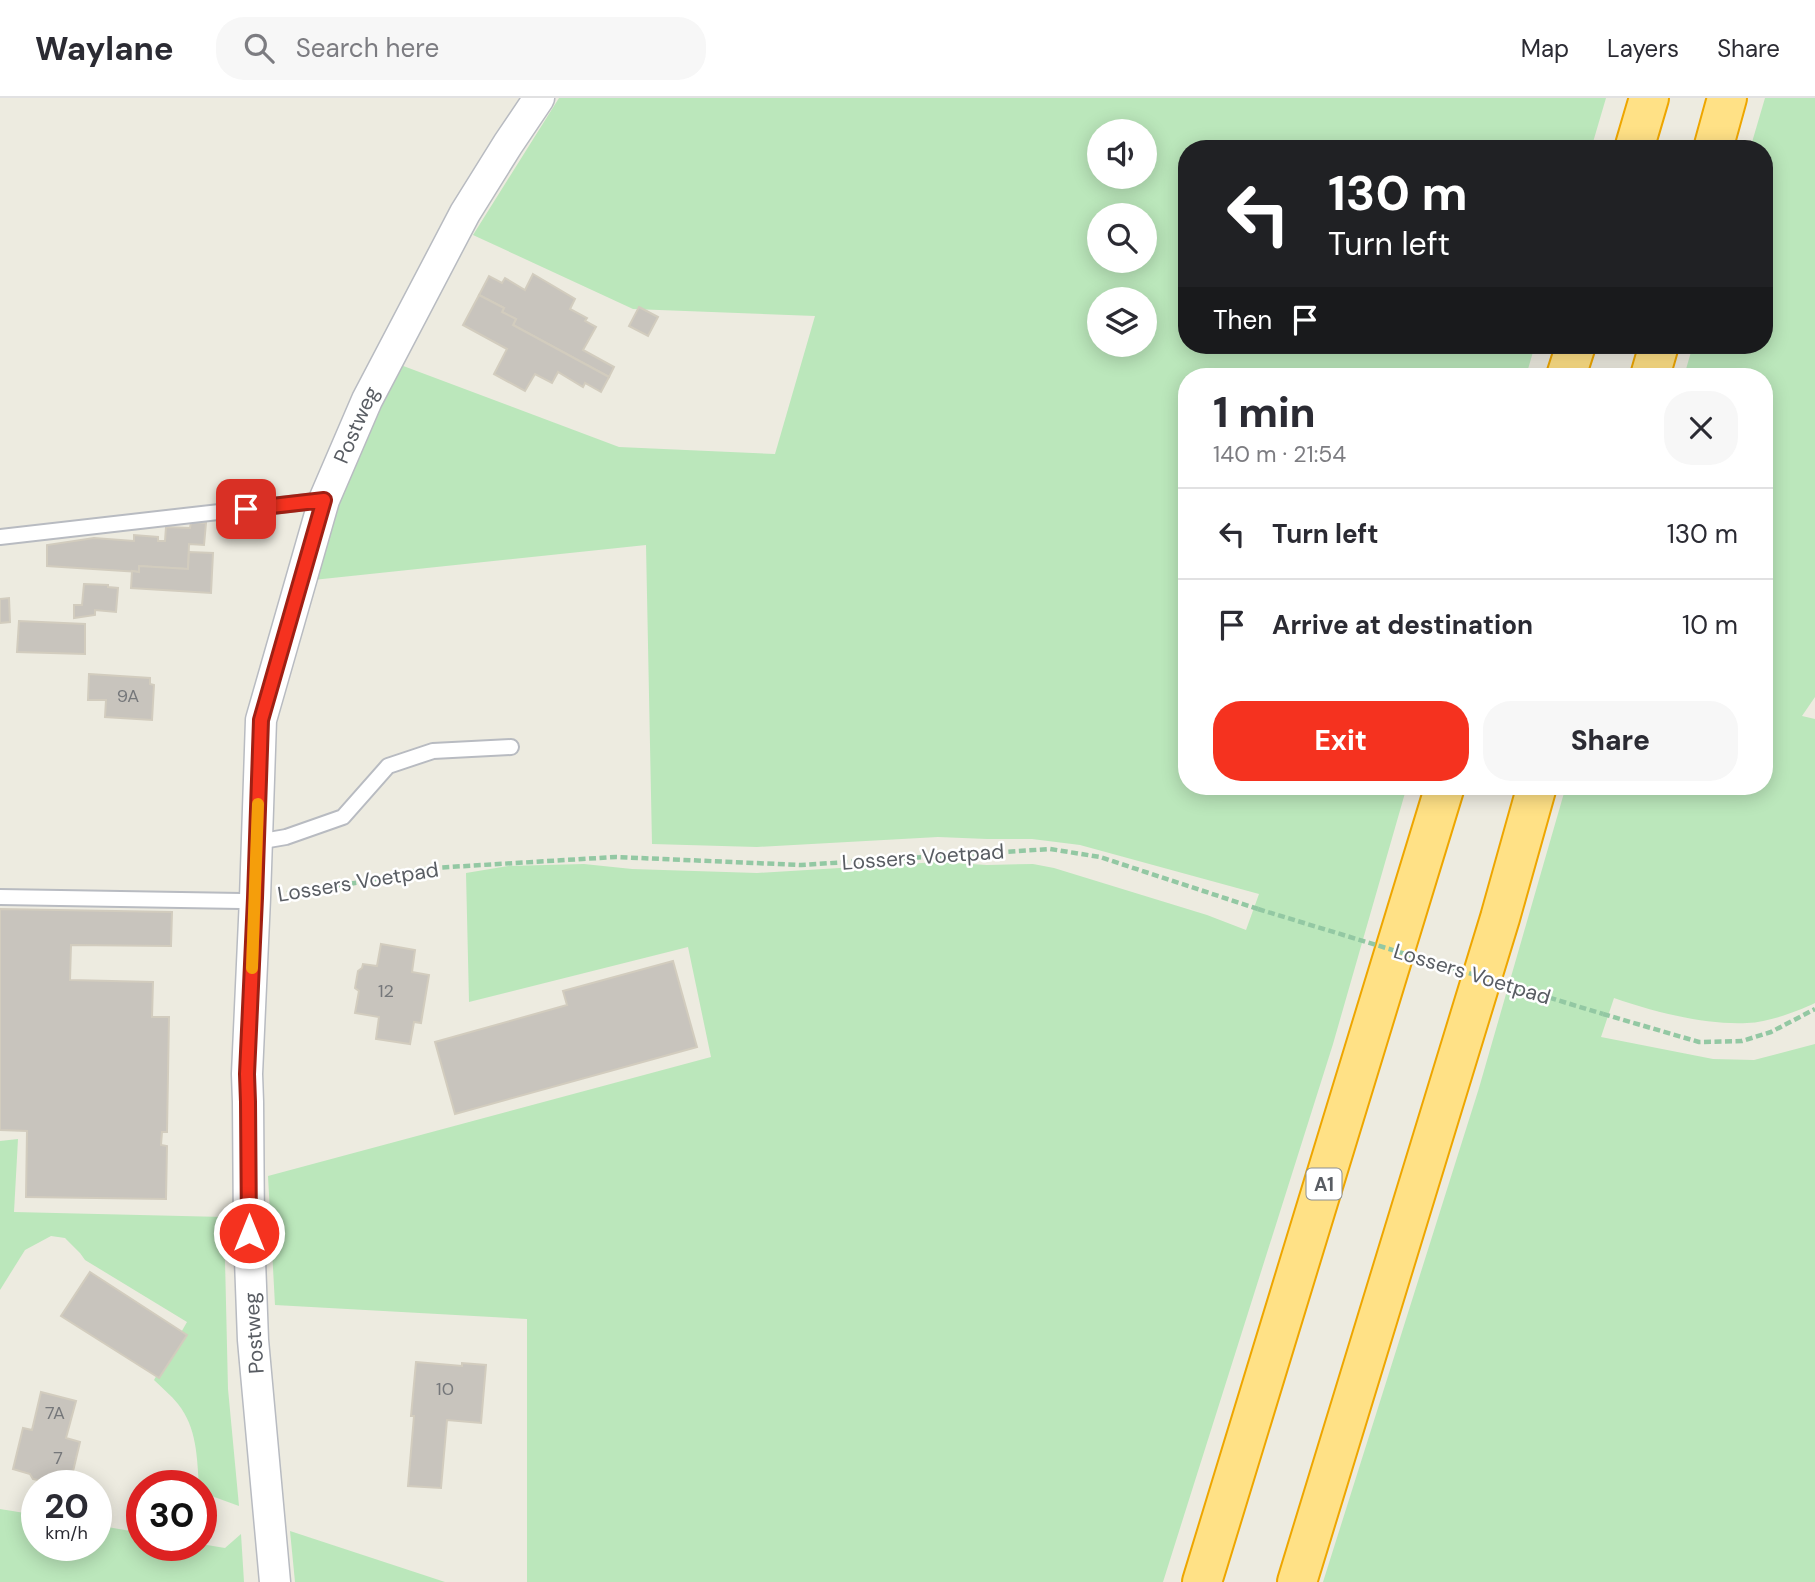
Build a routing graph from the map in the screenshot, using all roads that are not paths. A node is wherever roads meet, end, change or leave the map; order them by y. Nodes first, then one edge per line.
1 (539, 98) edge
2 (1649, 98) edge
3 (1727, 98) edge
4 (1637, 140) edge
5 (1715, 140) edge
6 (324, 500) junction
7 (0, 537) edge
8 (511, 747) dead end
9 (1442, 795) edge
10 (1534, 795) edge
11 (257, 842) junction
12 (0, 897) edge
13 (255, 898) junction
14 (275, 1582) edge
15 (1202, 1582) edge
16 (1297, 1582) edge

1 - 6 street, Postweg
2 - 4 highway
3 - 5 highway
6 - 7 lane
6 - 11 street, Postweg
8 - 11 lane
9 - 15 highway, A1
10 - 16 highway
11 - 13 street, Postweg
12 - 13 lane, Lossers Voetpad
13 - 14 street, Postweg

